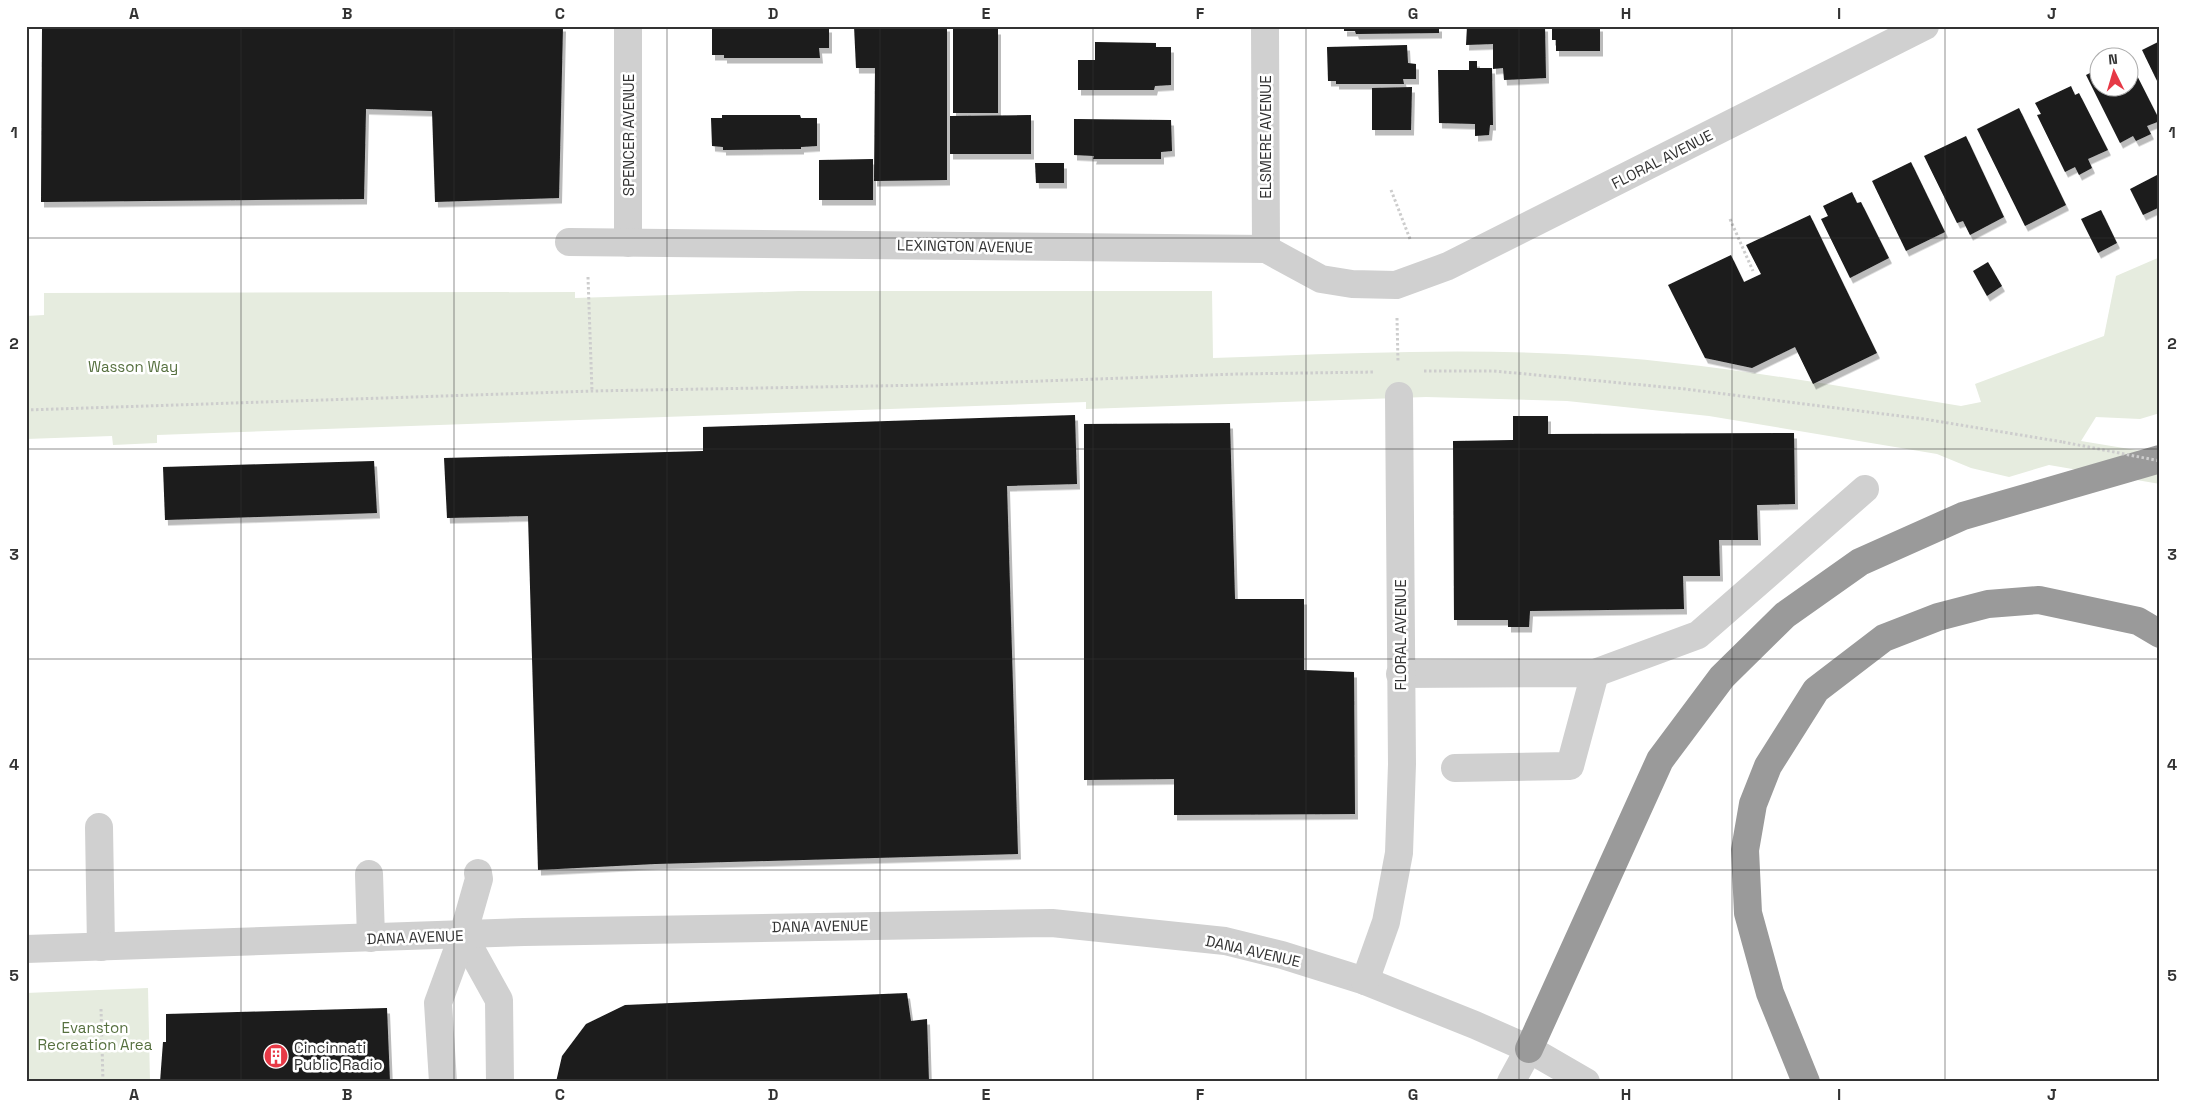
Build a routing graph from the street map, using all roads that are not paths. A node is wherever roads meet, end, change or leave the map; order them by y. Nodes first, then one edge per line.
1 (628, 26) edge
2 (1265, 26) edge
3 (1920, 27) edge
4 (578, 243) road end
5 (628, 243) junction
6 (1266, 249) junction
7 (1352, 284) joint
8 (1399, 384) road end
9 (2160, 460) edge
10 (1865, 489) dead end
11 (2160, 634) edge
12 (1400, 674) junction
13 (1595, 674) junction
14 (1455, 768) dead end
15 (99, 827) dead end
16 (478, 873) dead end
17 (369, 874) dead end
18 (463, 935) junction
19 (371, 938) junction
20 (101, 947) junction
21 (26, 949) edge
22 (1365, 981) junction
23 (1529, 1050) junction
24 (443, 1082) edge
25 (500, 1082) edge
26 (1511, 1082) edge
27 (1586, 1082) edge
28 (1806, 1082) edge

1 - 5 street, SPENCER AVENUE
2 - 6 street, ELSMERE AVENUE
3 - 7 street, FLORAL AVENUE
4 - 5 street, LEXINGTON AVENUE
5 - 6 street, LEXINGTON AVENUE
6 - 7 street, LEXINGTON AVENUE
8 - 12 street, FLORAL AVENUE
9 - 23 highway
10 - 13 street
11 - 28 highway
12 - 13 street
12 - 22 street, FLORAL AVENUE
13 - 14 street
15 - 20 street
16 - 18 street
17 - 19 street
18 - 19 street, DANA AVENUE
18 - 22 street, DANA AVENUE
18 - 24 street
18 - 25 street
19 - 20 street, DANA AVENUE
20 - 21 street, DANA AVENUE
22 - 23 street, DANA AVENUE
23 - 26 street
23 - 27 street, DANA AVENUE

